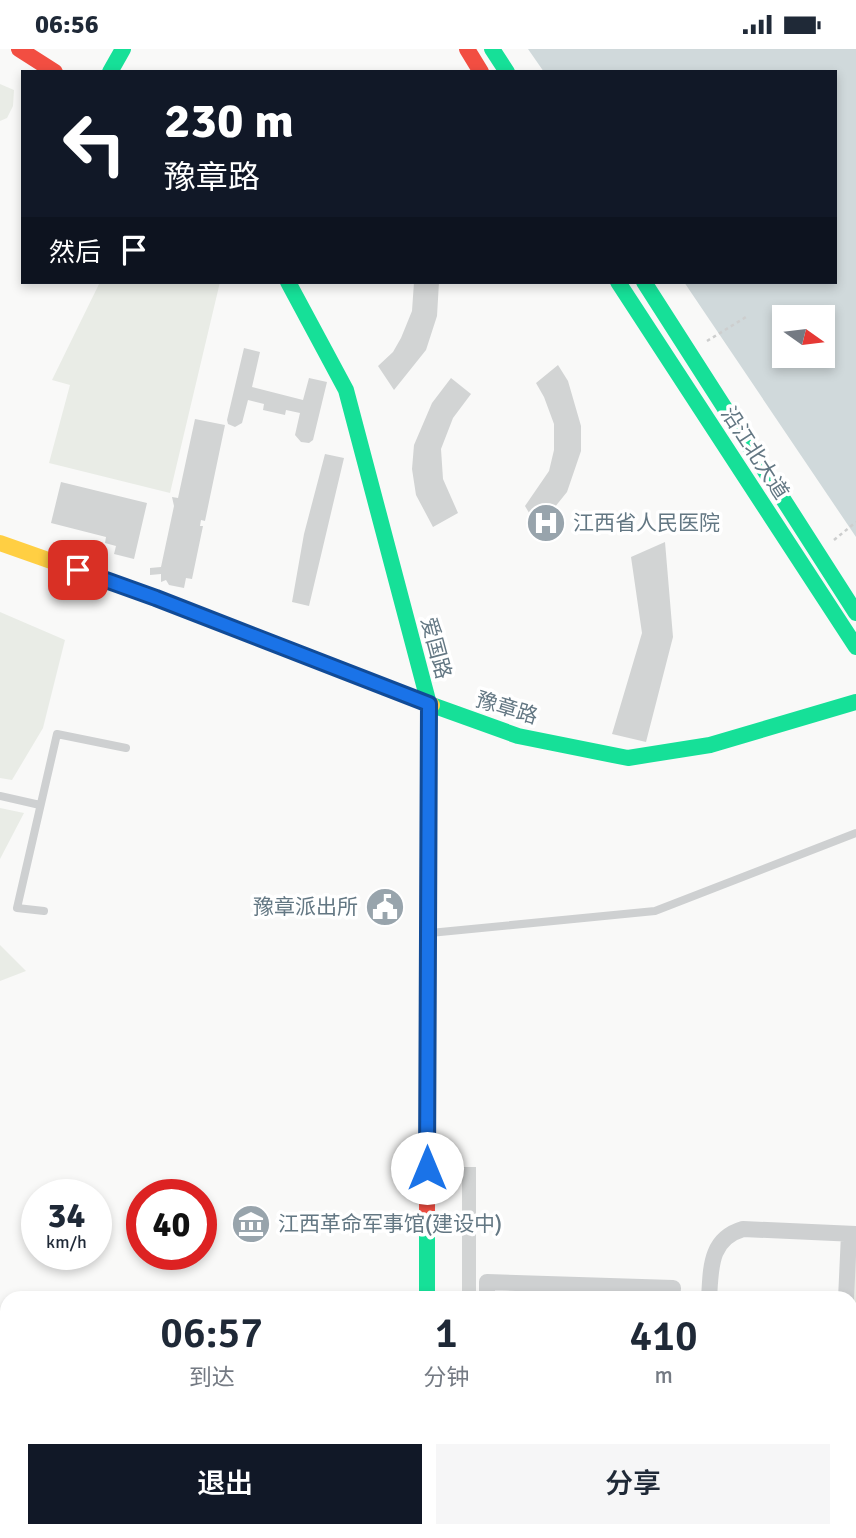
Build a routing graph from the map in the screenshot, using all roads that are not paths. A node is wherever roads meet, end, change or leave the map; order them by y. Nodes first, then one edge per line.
1 (19, 49) edge
2 (123, 49) edge
3 (467, 49) edge
4 (492, 49) edge
5 (52, 70) edge
6 (111, 70) edge
7 (480, 70) edge
8 (506, 70) edge
9 (289, 284) edge
10 (619, 284) edge
11 (645, 284) edge
12 (0, 543) edge
13 (856, 613) edge
14 (856, 647) edge
15 (856, 702) edge
16 (429, 704) junction
17 (126, 748) dead end
18 (0, 796) edge
19 (40, 804) junction
20 (856, 833) edge
21 (44, 911) dead end
22 (427, 933) junction
23 (853, 1234) edge
24 (427, 1291) edge
25 (486, 1291) edge
26 (673, 1291) edge
27 (710, 1291) edge
28 (847, 1291) edge

1 - 5 street
2 - 6 street
3 - 7 street
4 - 8 street
9 - 16 street, 爱国路
10 - 14 street, 沿江北大道
11 - 13 street, 沿江北大道
12 - 16 street, 豫章路
15 - 16 street, 豫章路
16 - 22 street, 爱国路
17 - 19 lane
18 - 19 lane
19 - 21 lane
20 - 22 lane
22 - 24 street, 爱国路
23 - 27 street
23 - 28 street
25 - 26 street

